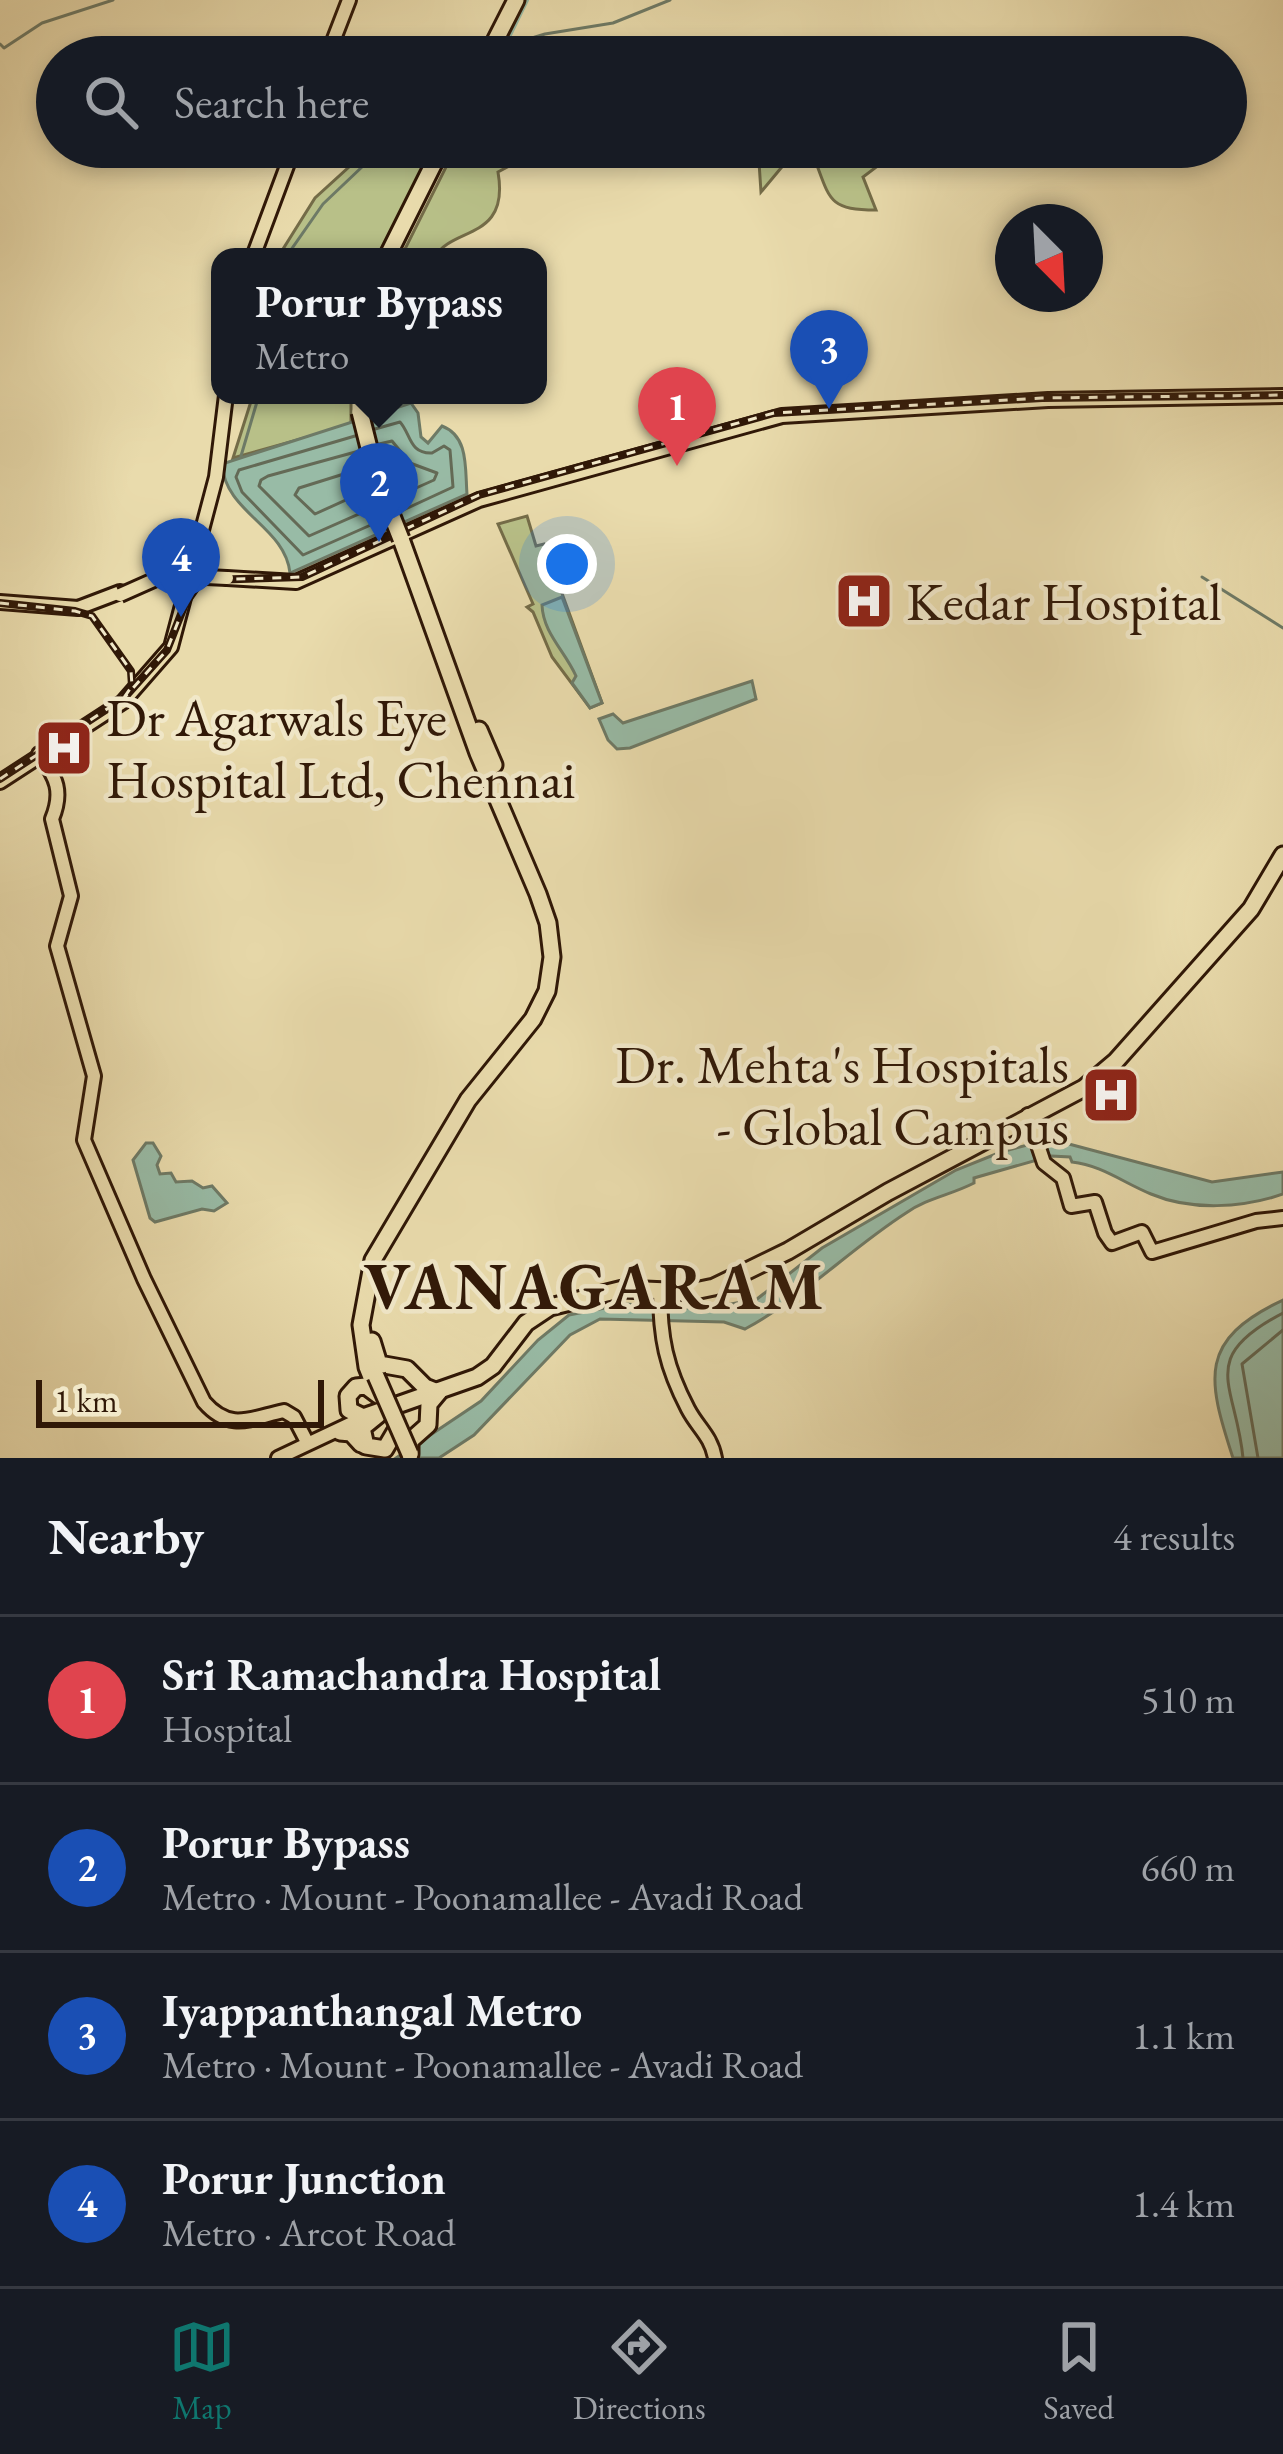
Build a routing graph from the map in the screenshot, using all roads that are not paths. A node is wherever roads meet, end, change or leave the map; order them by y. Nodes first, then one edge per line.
1 (350, 0) edge
2 (518, 0) edge
3 (336, 36) edge
4 (500, 36) edge
5 (287, 168) edge
6 (434, 168) edge
7 (257, 248) edge
8 (394, 248) edge
9 (1283, 395) edge
10 (224, 404) edge
11 (362, 404) edge
12 (0, 604) edge
13 (39, 756) junction
14 (0, 781) edge
15 (1270, 881) edge
16 (473, 1097) junction
17 (1030, 1125) junction
18 (1283, 1219) edge
19 (661, 1296) junction
20 (366, 1303) junction
21 (361, 1325) junction
22 (376, 1384) junction
23 (425, 1400) junction
24 (369, 1417) junction
25 (337, 1429) junction
26 (360, 1438) junction
27 (307, 1442) junction
28 (409, 1457) edge
29 (282, 1458) edge
30 (716, 1458) edge

1 - 3 main road
2 - 4 highway
5 - 7 main road
6 - 8 highway
9 - 12 main road, bridge
10 - 13 main road
11 - 16 highway, bridge
13 - 14 main road
13 - 27 main road
15 - 17 highway
15 - 17 highway
16 - 20 highway
16 - 21 highway
17 - 18 main road
17 - 19 highway
17 - 19 highway
19 - 23 highway
19 - 30 main road
20 - 22 highway
20 - 23 highway
21 - 22 highway
21 - 25 highway
22 - 23 highway, bridge
22 - 23 highway
22 - 24 highway
23 - 24 highway
23 - 26 highway
23 - 28 highway, bridge
23 - 28 highway
24 - 25 main road
24 - 26 highway
25 - 26 highway
25 - 27 main road
25 - 29 main road
26 - 28 highway
27 - 29 main road

